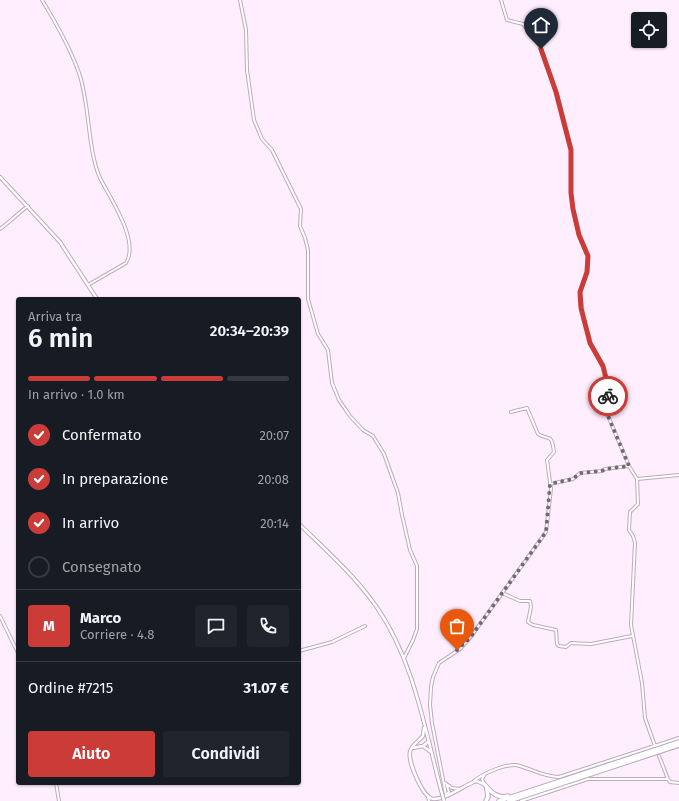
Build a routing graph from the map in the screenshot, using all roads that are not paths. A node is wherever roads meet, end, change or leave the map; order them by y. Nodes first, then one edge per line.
1 (42, 0) edge
2 (240, 0) edge
3 (501, 0) edge
4 (0, 177) edge
5 (28, 206) junction
6 (0, 230) edge
7 (88, 285) junction
8 (96, 297) edge
9 (511, 412) dead end
10 (629, 466) junction
11 (679, 475) edge
12 (637, 479) junction
13 (550, 484) junction
14 (301, 526) edge
15 (502, 593) junction
16 (0, 616) edge
17 (365, 626) dead end
18 (632, 636) junction
19 (16, 649) edge
20 (301, 650) edge
21 (404, 658) junction
22 (424, 723) junction
23 (679, 738) edge
24 (420, 740) junction
25 (429, 741) junction
26 (679, 742) edge
27 (679, 745) edge
28 (423, 746) junction
29 (655, 746) junction
30 (412, 748) junction
31 (432, 752) junction
32 (659, 756) dead end
33 (485, 774) junction
34 (668, 779) junction
35 (471, 783) junction
36 (679, 783) edge
37 (446, 784) junction
38 (484, 784) junction
39 (56, 785) edge
40 (487, 788) junction
41 (460, 789) junction
42 (531, 791) junction
43 (446, 795) junction
44 (428, 799) edge
45 (432, 800) edge
46 (59, 801) edge
47 (444, 801) edge
48 (486, 801) edge
49 (500, 801) edge
50 (509, 801) edge
51 (521, 801) edge

1 - 7 street
2 - 21 street
3 - 10 street
4 - 5 main road
5 - 6 street
5 - 7 main road
7 - 8 main road
9 - 13 street
10 - 12 street
10 - 13 street
11 - 12 street
12 - 18 street
13 - 15 street
14 - 21 main road
15 - 18 street
15 - 37 street
16 - 19 street
17 - 20 street
18 - 29 street
21 - 22 main road
22 - 24 main road
22 - 25 main road
23 - 29 street
24 - 25 main road
24 - 30 main road
25 - 28 main road
25 - 31 main road
26 - 42 highway
27 - 50 highway
28 - 30 main road
28 - 31 main road
29 - 33 street
30 - 44 main road
31 - 47 main road, bridge
32 - 34 street
33 - 35 street
33 - 38 street
34 - 36 street
34 - 51 street
35 - 38 main road
35 - 41 main road
37 - 41 street
37 - 43 street
38 - 40 highway
39 - 46 street
40 - 42 highway
40 - 48 highway
41 - 43 main road
42 - 49 highway
43 - 45 main road
44 - 45 main road

